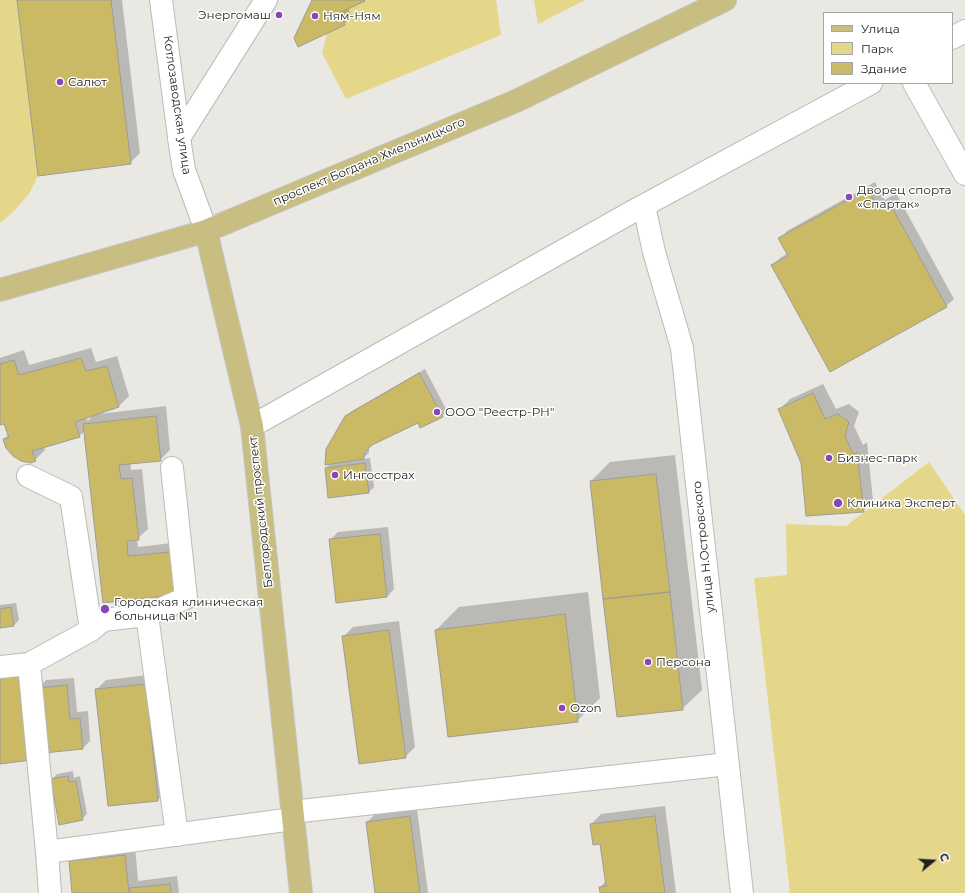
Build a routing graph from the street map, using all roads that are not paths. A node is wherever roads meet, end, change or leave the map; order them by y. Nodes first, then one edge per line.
1 (162, 0) edge
2 (266, 0) edge
3 (725, 0) edge
4 (965, 31) edge
5 (953, 37) edge
6 (869, 84) edge
7 (915, 84) edge
8 (180, 138) junction
9 (965, 174) edge
10 (644, 206) junction
11 (206, 230) junction
12 (0, 290) edge
13 (252, 426) junction
14 (172, 468) dead end
15 (28, 476) dead end
16 (147, 615) junction
17 (91, 630) junction
18 (29, 664) junction
19 (0, 667) edge
20 (728, 764) junction
21 (292, 816) junction
22 (177, 835) junction
23 (47, 852) junction
24 (50, 893) edge
25 (301, 893) edge
26 (742, 893) edge

1 - 8 street, Котлозаводская улица
2 - 8 street
3 - 11 main road, проспект Богдана Хмельницкого
4 - 5 street
6 - 10 street
7 - 9 street
8 - 11 street, Котлозаводская улица
10 - 13 street
10 - 20 street, улица Н.Островского
11 - 12 main road, проспект Богдана Хмельницкого
11 - 13 main road, Белгородский проспект
13 - 21 main road, Белгородский проспект
14 - 16 street
15 - 17 street
16 - 17 street
16 - 22 street
17 - 18 street
18 - 19 street
18 - 23 street
20 - 21 street
20 - 26 street, улица Н.Островского
21 - 22 street
21 - 25 main road, Белгородский проспект
22 - 23 street
23 - 24 street

